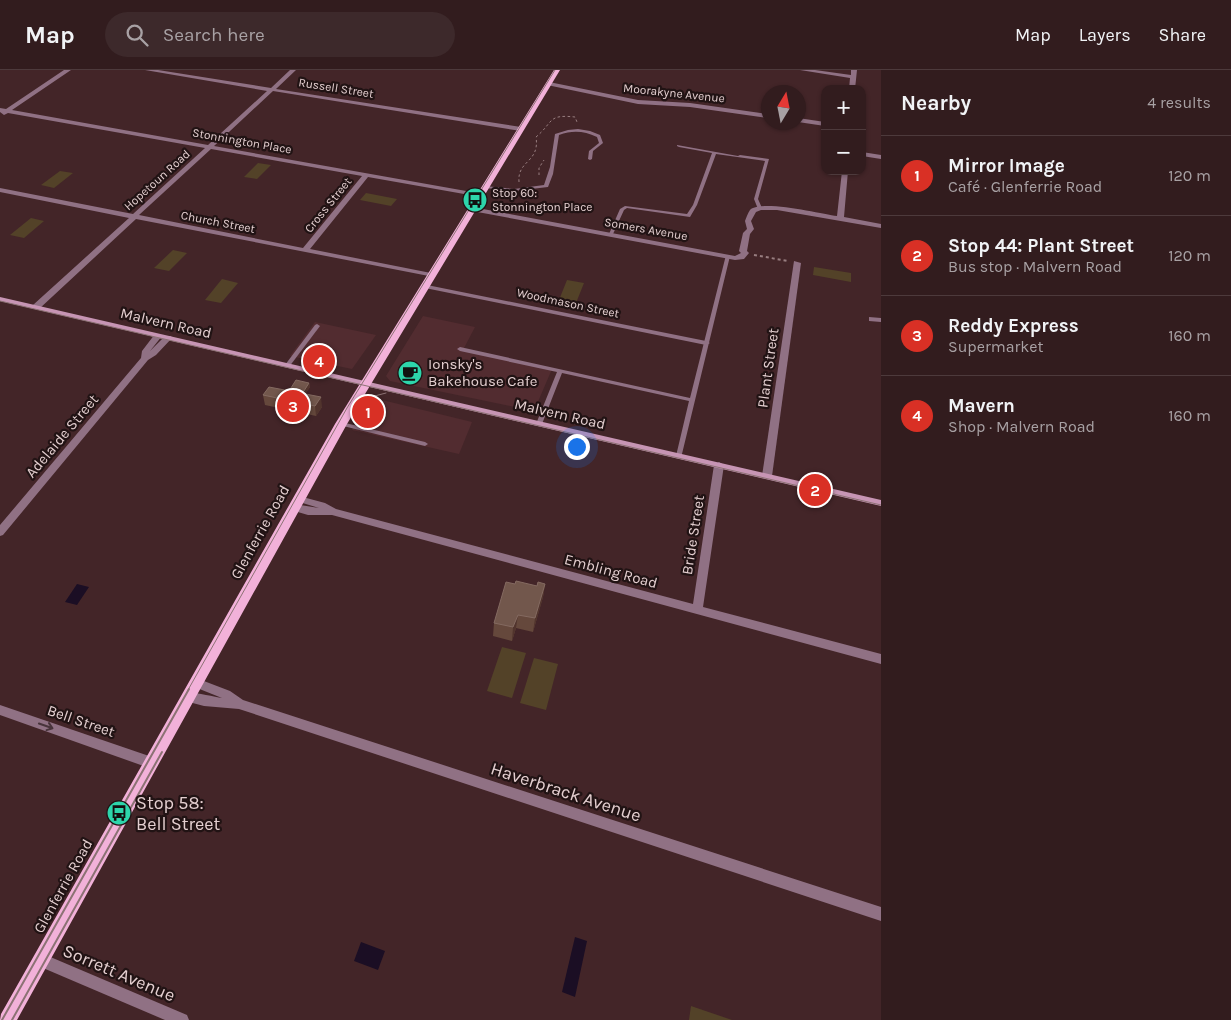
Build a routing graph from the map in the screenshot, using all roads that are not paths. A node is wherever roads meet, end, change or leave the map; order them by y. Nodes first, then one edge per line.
1 (68, 70) edge
2 (148, 70) edge
3 (293, 70) edge
4 (557, 70) edge
5 (803, 70) edge
6 (854, 73) edge
7 (549, 84) junction
8 (272, 90) junction
9 (4, 110) edge
10 (761, 115) edge
11 (0, 116) edge
12 (806, 121) edge
13 (821, 123) edge
14 (521, 129) junction
15 (679, 146) dead end
16 (210, 147) junction
17 (714, 152) junction
18 (866, 155) edge
19 (881, 157) edge
20 (590, 159) dead end
21 (367, 174) junction
22 (845, 175) edge
23 (0, 190) edge
24 (483, 191) junction
25 (760, 208) junction
26 (472, 209) junction
27 (134, 216) junction
28 (840, 219) junction
29 (881, 226) edge
30 (611, 234) junction
31 (305, 250) junction
32 (728, 256) junction
33 (795, 262) road end
34 (431, 275) junction
35 (425, 286) junction
36 (0, 299) edge
37 (36, 307) junction
38 (872, 319) dead end
39 (881, 320) edge
40 (317, 326) dead end
41 (158, 336) junction
42 (168, 338) junction
43 (706, 343) junction
44 (460, 349) dead end
45 (145, 358) junction
46 (287, 366) junction
47 (560, 371) junction
48 (365, 384) junction
49 (692, 400) junction
50 (341, 424) junction
51 (539, 424) junction
52 (425, 444) dead end
53 (679, 456) junction
54 (719, 465) junction
55 (767, 476) junction
56 (881, 502) edge
57 (297, 503) junction
58 (0, 532) edge
59 (697, 610) junction
60 (881, 659) edge
61 (196, 683) junction
62 (189, 696) junction
63 (239, 704) junction
64 (0, 710) edge
65 (152, 763) junction
66 (881, 914) edge
67 (41, 960) junction
68 (8, 1020) edge
69 (182, 1020) edge

1 - 9 street
2 - 8 street, Russell Street
3 - 8 street, Hopetoun Road
4 - 7 main road, Glenferrie Road
5 - 6 street
7 - 10 street, Moorakyne Avenue
7 - 14 main road, Glenferrie Road
8 - 14 street, Russell Street
8 - 16 street, Hopetoun Road
9 - 11 street
9 - 16 street, Stonnington Place
12 - 13 street
14 - 24 main road, Glenferrie Road
15 - 17 lane
16 - 21 street, Stonnington Place
16 - 27 street, Hopetoun Road
17 - 25 lane
17 - 30 lane
18 - 19 street
20 - 24 lane
21 - 24 street, Stonnington Place
21 - 31 street, Cross Street
22 - 28 street
23 - 27 street, Church Street
24 - 26 main road, Glenferrie Road
25 - 28 street
25 - 32 street, Somers Avenue
26 - 30 street, Somers Avenue
26 - 34 main road, Glenferrie Road
27 - 31 street, Church Street
27 - 37 street, Hopetoun Road
28 - 29 street
30 - 32 street, Somers Avenue
31 - 34 street, Church Street
32 - 43 lane
33 - 55 street, Plant Street
34 - 35 main road, Glenferrie Road
35 - 43 street, Woodmason Street
35 - 48 main road, Glenferrie Road
36 - 37 main road, Malvern Road
37 - 41 main road, Malvern Road
38 - 39 street
40 - 46 lane
41 - 42 main road, Malvern Road
41 - 45 street, Adelaide Street
42 - 45 street, Adelaide Street
42 - 46 main road, Malvern Road
43 - 49 lane
44 - 47 lane
45 - 58 street, Adelaide Street
46 - 48 main road, Malvern Road
47 - 49 lane
47 - 51 lane
48 - 50 main road, Glenferrie Road
48 - 51 main road, Malvern Road
49 - 53 lane
50 - 52 lane
50 - 57 main road, Glenferrie Road
51 - 53 main road, Malvern Road
53 - 54 main road, Malvern Road
54 - 55 main road, Malvern Road
54 - 59 street, Bride Street
55 - 56 main road, Malvern Road
57 - 59 street, Embling Road
57 - 61 main road, Glenferrie Road
59 - 60 street, Embling Road
61 - 62 main road, Glenferrie Road
61 - 63 street, Haverbrack Avenue
62 - 63 street, Haverbrack Avenue
62 - 65 main road, Glenferrie Road
63 - 66 street, Haverbrack Avenue
64 -> 65 street, Bell Street
65 - 67 main road, Glenferrie Road
67 - 68 main road, Glenferrie Road
67 - 69 street, Sorrett Avenue

